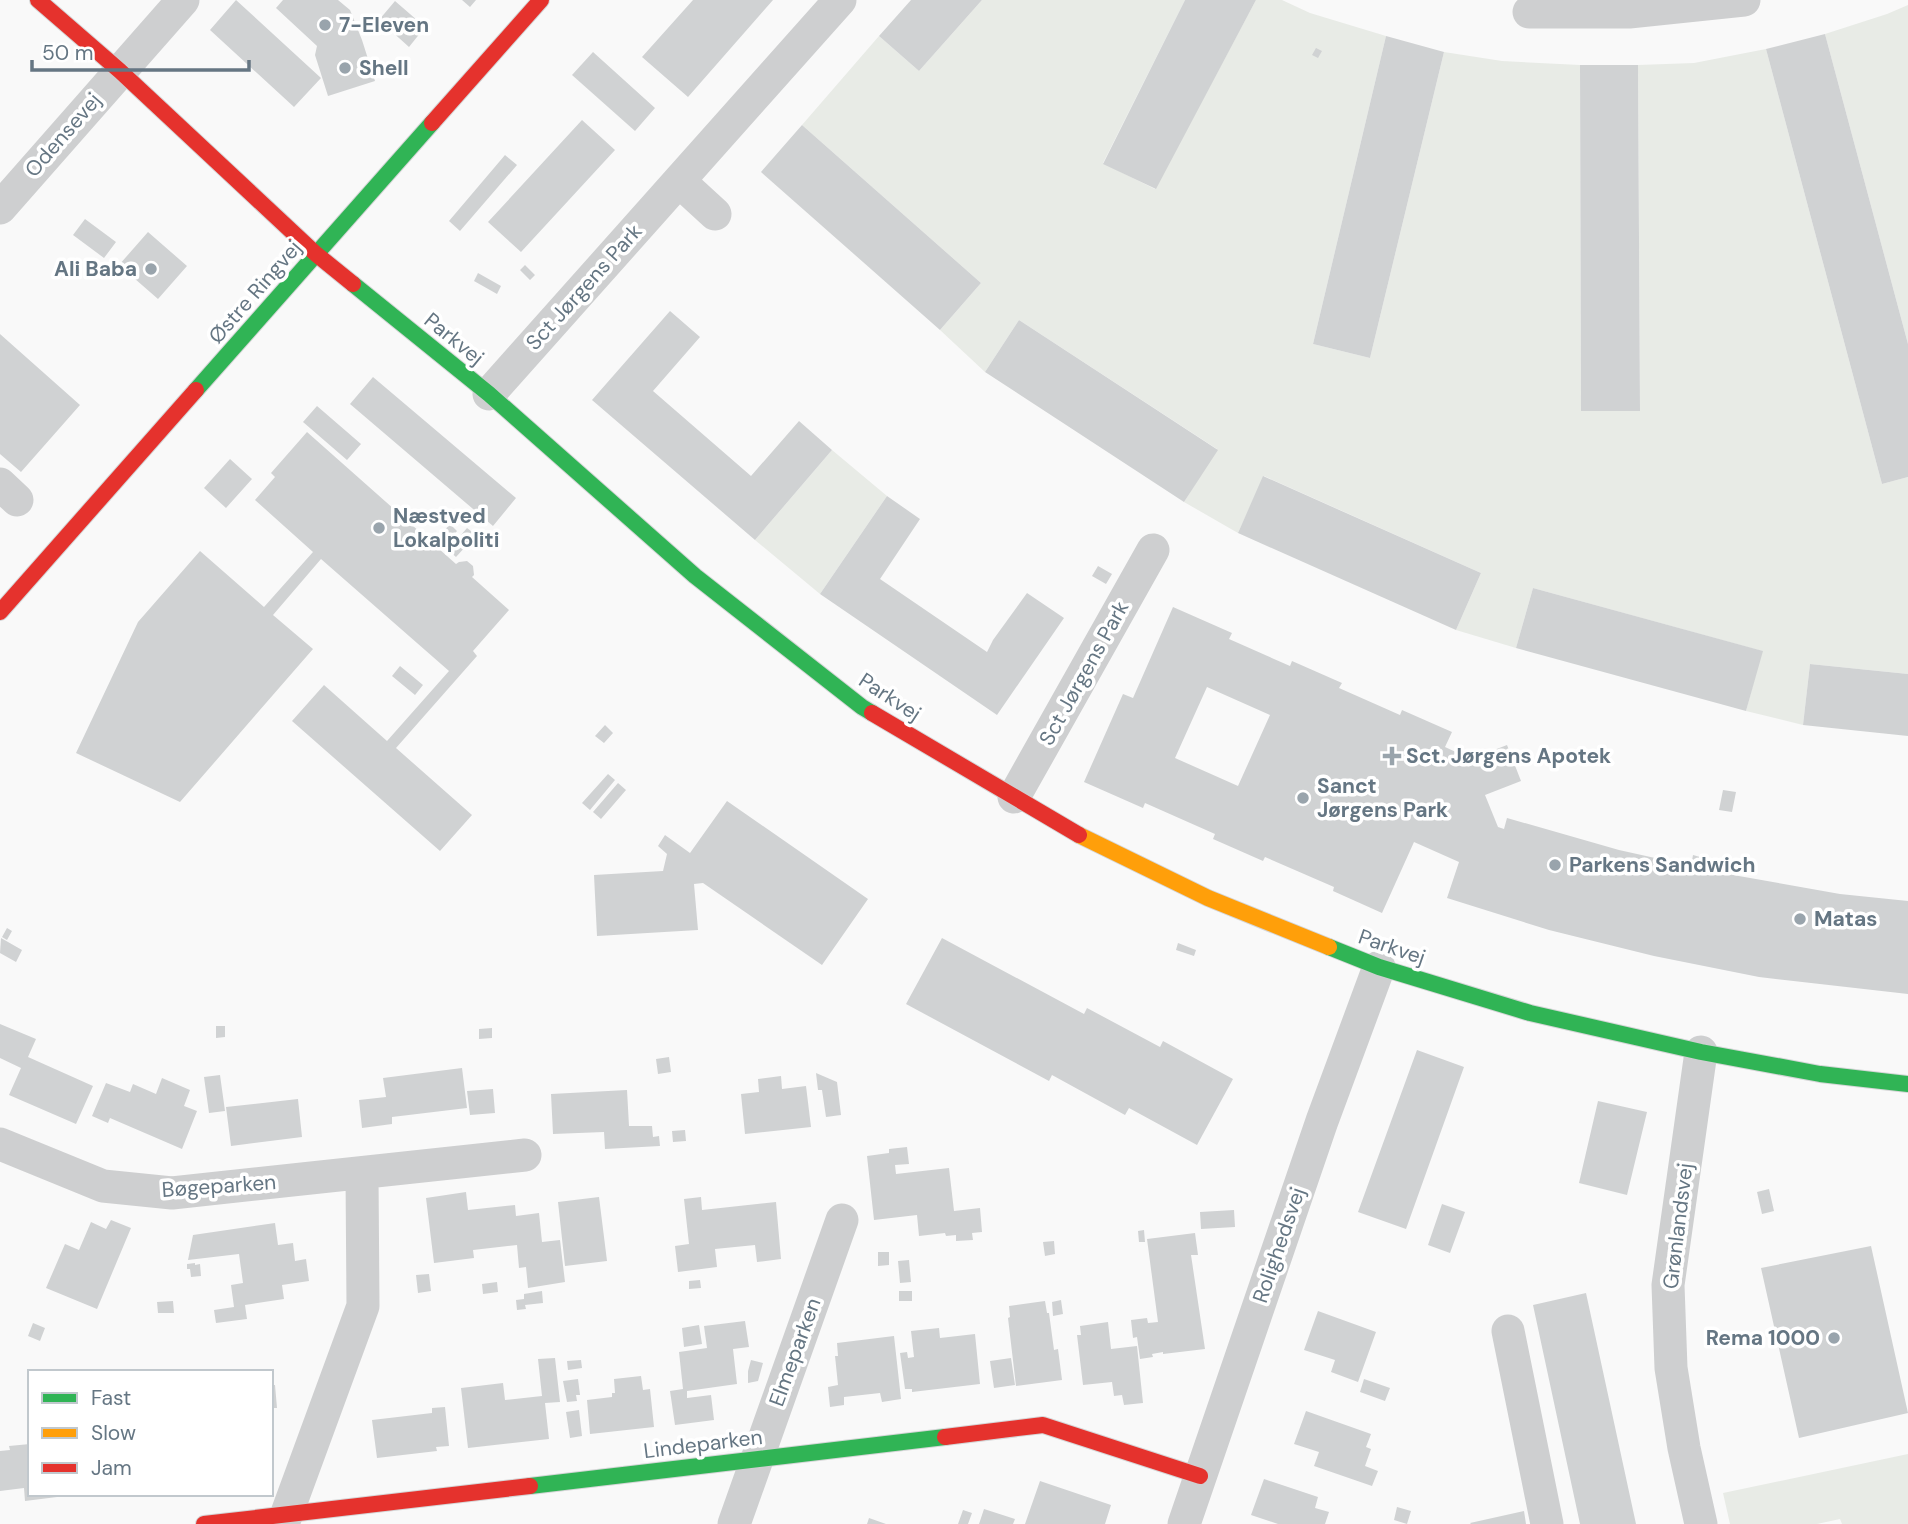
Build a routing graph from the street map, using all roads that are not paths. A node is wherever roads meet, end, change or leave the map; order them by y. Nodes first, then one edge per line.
1 (38, 0) edge
2 (183, 0) edge
3 (541, 0) edge
4 (840, 0) edge
5 (1744, 0) edge
6 (1530, 12) dead end
7 (120, 71) junction
8 (679, 181) junction
9 (0, 208) edge
10 (715, 214) dead end
11 (316, 254) junction
12 (489, 394) junction
13 (1153, 550) dead end
14 (0, 612) edge
15 (1014, 797) junction
16 (1379, 967) junction
17 (1701, 1052) junction
18 (1908, 1084) edge
19 (0, 1143) edge
20 (525, 1155) dead end
21 (362, 1174) junction
22 (842, 1220) dead end
23 (1508, 1331) dead end
24 (756, 1459) junction
25 (1200, 1476) junction
26 (284, 1520) edge
27 (204, 1524) edge
28 (734, 1524) edge
29 (1184, 1524) edge
30 (1547, 1524) edge
31 (1701, 1524) edge

1 - 7 street, Parkvej
2 - 7 street, Odensevej
3 - 11 street, Østre Ringvej
4 - 8 street, Sct Jørgens Park
5 - 6 street
7 - 9 street, Odensevej
7 - 11 street, Parkvej
8 - 10 street
8 - 12 street, Sct Jørgens Park
11 - 12 street, Parkvej
11 - 14 street, Østre Ringvej
12 - 15 street, Parkvej
13 - 15 street, Sct Jørgens Park
15 - 16 street, Parkvej
16 - 17 street, Parkvej
16 - 25 street, Rolighedsvej
17 - 18 street, Parkvej
17 - 31 street, Grønlandsvej
19 - 21 street, Bøgeparken
20 - 21 street, Bøgeparken
21 - 26 street
22 - 24 street, Elmeparken
23 - 30 street
24 - 25 street, Lindeparken
24 - 26 street, Lindeparken
24 - 28 street, Elmeparken
25 - 29 street, Rolighedsvej
26 - 27 street, Lindeparken

